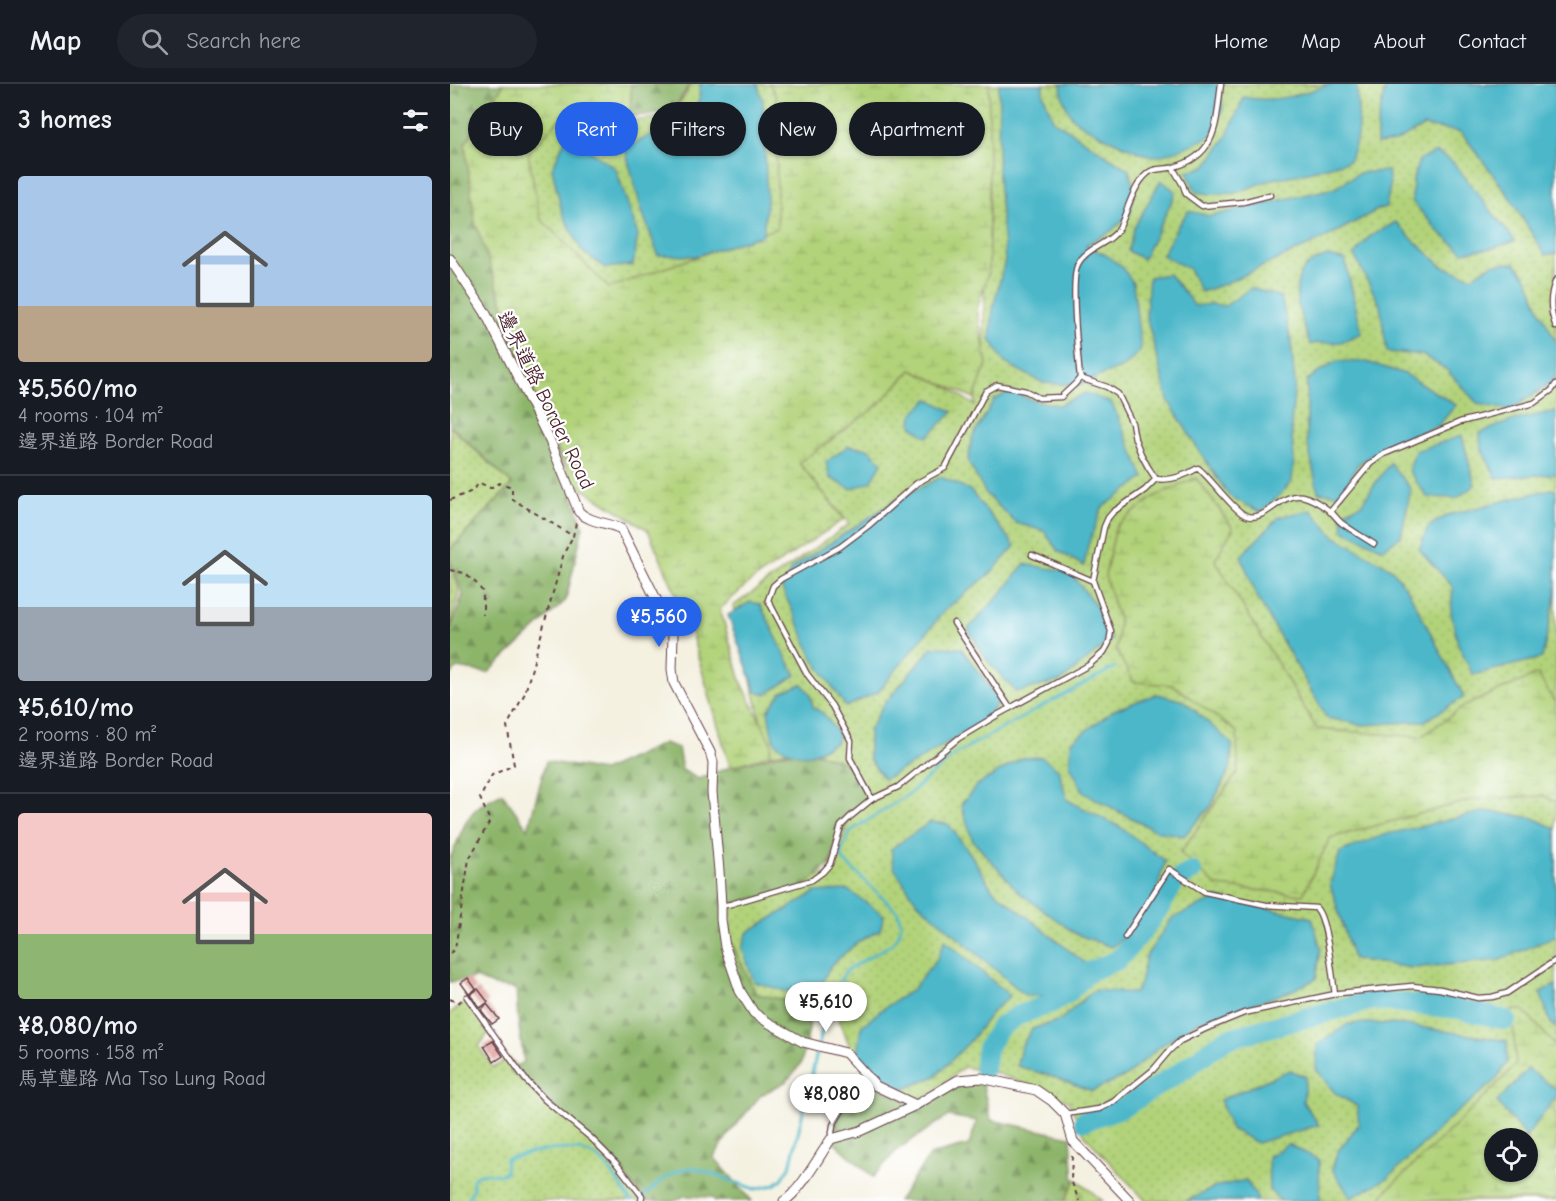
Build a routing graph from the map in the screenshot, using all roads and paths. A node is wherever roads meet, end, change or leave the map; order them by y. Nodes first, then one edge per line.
1 (1221, 84) edge
2 (1173, 168) junction
3 (1270, 195) dead end
4 (450, 259) edge
5 (1556, 280) edge
6 (1556, 327) edge
7 (1080, 378) junction
8 (1556, 384) edge
9 (1156, 478) junction
10 (450, 500) edge
11 (579, 512) junction
12 (1330, 512) junction
13 (573, 536) junction
14 (1374, 544) dead end
15 (1032, 555) dead end
16 (450, 570) edge
17 (1093, 581) junction
18 (483, 615) dead end
19 (954, 623) dead end
20 (1010, 708) junction
21 (872, 799) junction
22 (722, 906) junction
23 (1125, 937) dead end
24 (450, 953) edge
25 (1556, 960) edge
26 (1335, 994) junction
27 (467, 997) joint
28 (450, 999) edge
29 (864, 1073) junction
30 (916, 1105) junction
31 (1065, 1114) junction
32 (831, 1139) junction
33 (1073, 1141) junction
34 (641, 1199) edge
35 (784, 1201) edge
36 (1079, 1201) edge
37 (1130, 1201) edge

1 - 2 lane
2 - 3 lane
2 - 7 lane
4 - 11 street, 邊界道路 Border Road
5 - 6 lane
7 - 9 lane
7 - 21 lane
8 - 12 lane
9 - 12 lane
9 - 17 lane
10 - 13 path
11 - 13 path
11 - 22 street, 邊界道路 Border Road
12 - 14 lane
13 - 24 path
15 - 17 lane
16 - 18 path
17 - 20 lane
19 - 20 lane
20 - 21 lane
21 - 22 lane
22 - 29 street, 邊界道路 Border Road
23 - 26 lane
25 - 26 lane
26 - 31 lane
27 - 28 path
27 - 34 lane
29 - 30 street, 邊界道路 Border Road
29 - 32 lane
30 - 31 street
30 - 32 street
31 - 33 street
32 - 35 street
33 - 36 path
33 - 37 street

